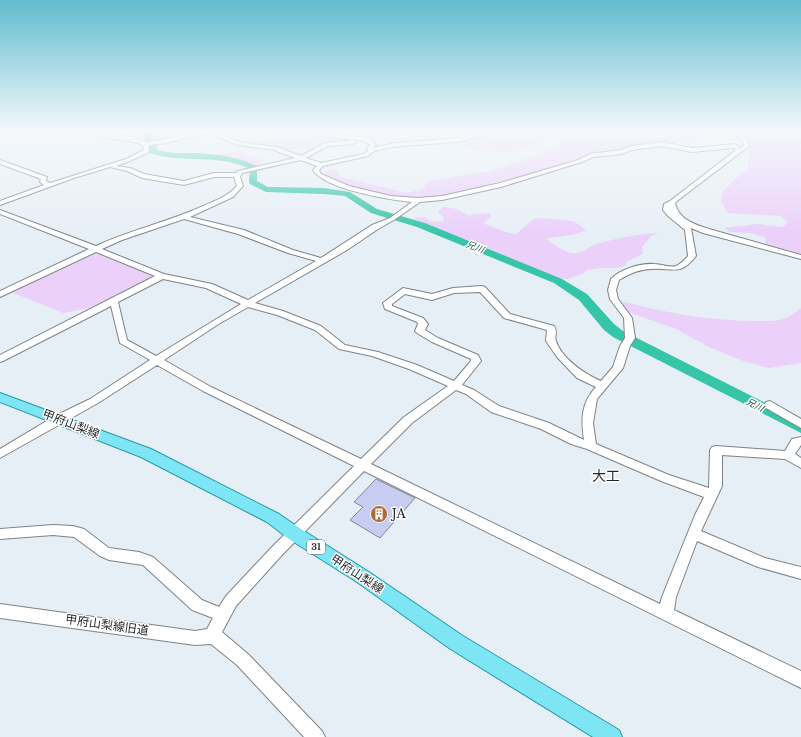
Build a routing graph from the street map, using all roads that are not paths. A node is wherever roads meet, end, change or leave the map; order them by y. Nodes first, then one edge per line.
1 (10, 165) edge
2 (267, 165) edge
3 (320, 165) edge
4 (566, 165) edge
5 (722, 165) edge
6 (105, 166) joint
7 (237, 175) junction
8 (49, 185) junction
9 (418, 200) junction
10 (0, 203) edge
11 (672, 203) junction
12 (0, 212) edge
13 (184, 217) junction
14 (95, 249) junction
15 (801, 257) edge
16 (321, 260) junction
17 (162, 276) junction
18 (0, 294) edge
19 (114, 301) junction
20 (246, 303) junction
21 (0, 360) edge
22 (157, 360) junction
23 (456, 386) junction
24 (602, 386) junction
25 (0, 397) edge
26 (770, 405) dead end
27 (59, 419) junction
28 (801, 424) edge
29 (801, 441) edge
30 (591, 446) junction
31 (0, 454) edge
32 (788, 455) junction
33 (801, 464) edge
34 (363, 465) junction
35 (713, 495) junction
36 (0, 534) edge
37 (295, 534) junction
38 (694, 534) junction
39 (801, 573) edge
40 (0, 611) edge
41 (666, 614) junction
42 (222, 615) junction
43 (214, 636) junction
44 (801, 680) edge
45 (316, 737) edge
46 (612, 737) edge

1 - 8 street
2 - 7 street
3 - 9 street
4 - 9 street
5 - 11 street
6 - 7 street
6 - 8 street
7 - 13 street
8 - 10 street
9 - 16 street
11 - 15 street
11 - 24 street
12 - 14 street
13 - 14 street
13 - 16 street
14 - 17 street
14 - 18 street
16 - 20 street
17 - 19 street
17 - 20 street
19 - 21 street
19 - 22 street
20 - 22 street
20 - 23 street
22 - 27 street
22 - 34 street
23 - 24 street
23 - 30 street
23 - 34 street
24 - 30 street
25 - 27 main road, 甲府山梨線 / 31
26 - 28 street
27 - 31 street
27 - 37 main road, 甲府山梨線 / 31
29 - 32 street
30 - 35 street
32 - 33 street
32 - 35 street
34 - 37 street
34 - 41 street
35 - 38 street
36 - 42 street
37 - 42 street
37 - 46 main road, 甲府山梨線 / 31
38 - 39 street
38 - 41 street
40 - 43 street, 甲府山梨線旧道
41 - 44 street
42 - 43 street
43 - 45 street

